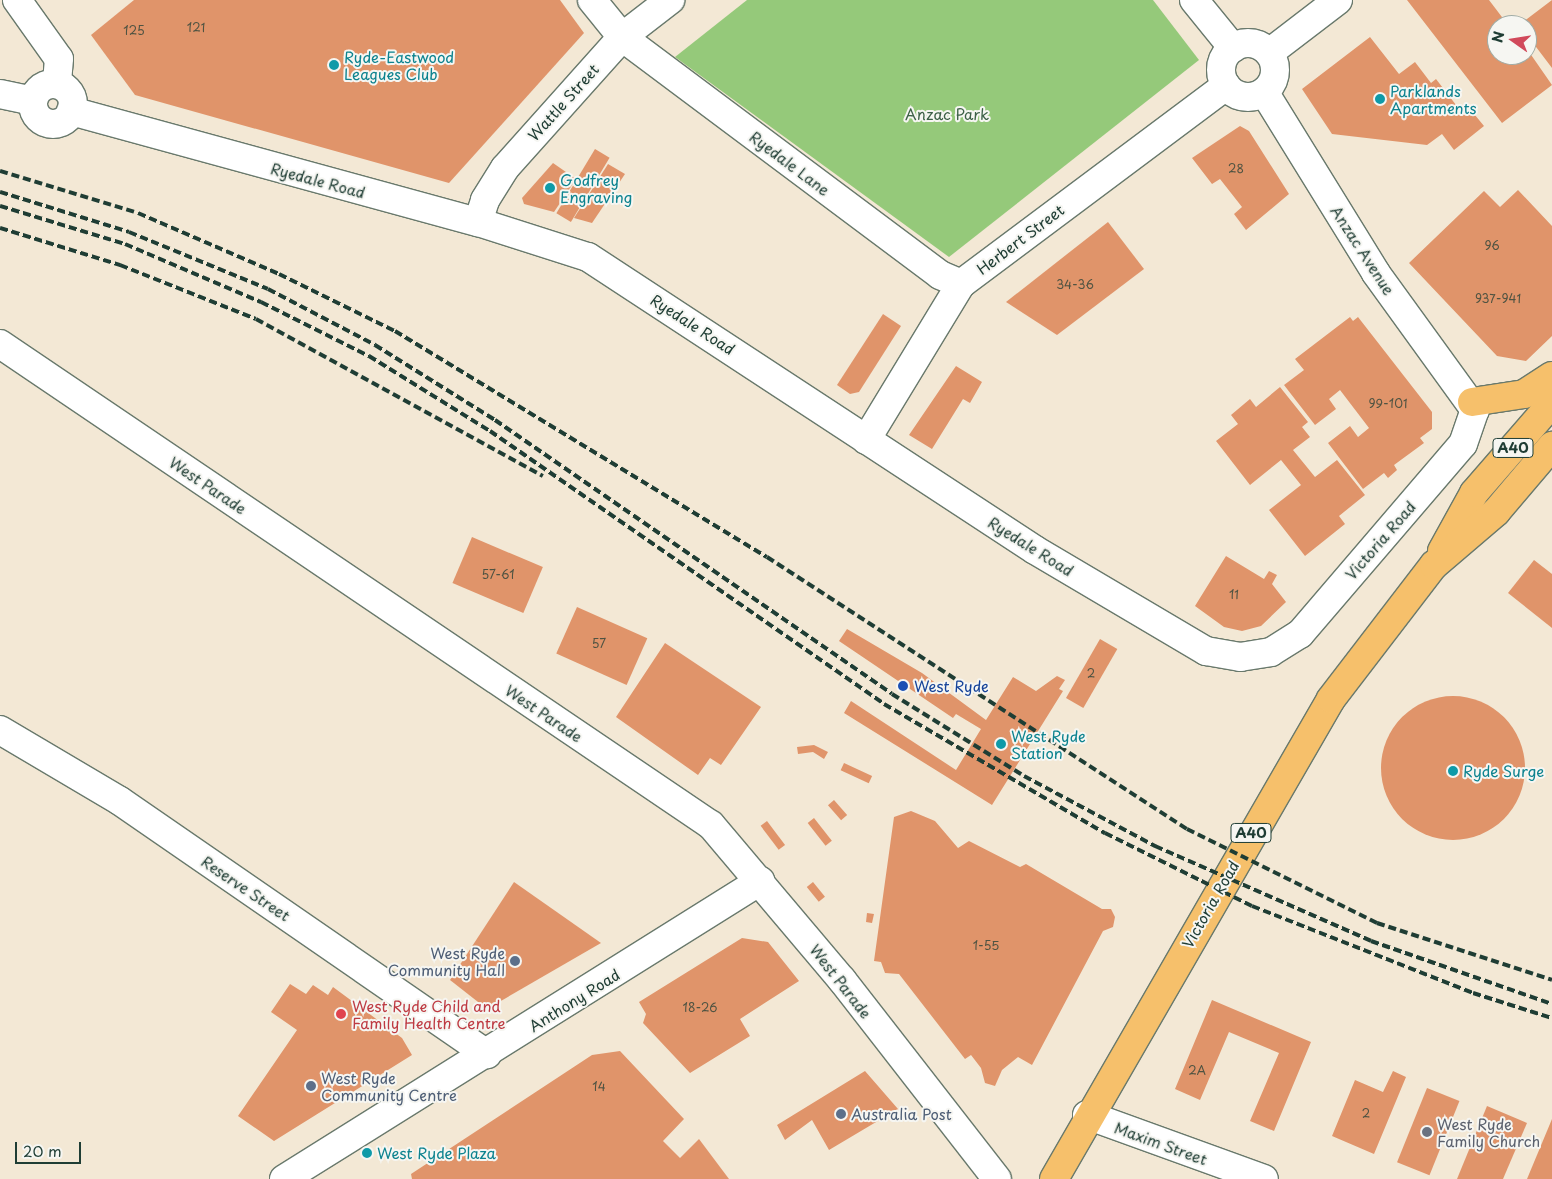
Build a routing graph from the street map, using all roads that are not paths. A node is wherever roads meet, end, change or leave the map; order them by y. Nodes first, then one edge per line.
1 (17, 0) edge
2 (592, 0) edge
3 (670, 0) edge
4 (1194, 0) edge
5 (1338, 0) edge
6 (622, 37) junction
7 (1233, 48) junction
8 (1269, 53) junction
9 (57, 84) junction
10 (1226, 86) junction
11 (1264, 92) junction
12 (0, 94) edge
13 (33, 101) junction
14 (71, 111) junction
15 (478, 222) junction
16 (961, 284) junction
17 (0, 344) edge
18 (1552, 376) edge
19 (1472, 402) junction
20 (1552, 403) edge
21 (866, 440) junction
22 (1552, 446) edge
23 (1434, 565) junction
24 (1258, 655) joint
25 (0, 730) edge
26 (760, 881) junction
27 (487, 1054) junction
28 (1087, 1115) junction
29 (284, 1179) edge
30 (997, 1179) edge
31 (1054, 1179) edge
32 (1264, 1179) edge

1 - 9 street
2 - 6 street, Ryedale Lane
3 - 6 street, Wattle Street
4 - 7 street
5 - 8 street
6 - 15 street, Wattle Street
6 - 16 street, Ryedale Lane
7 - 8 street
7 - 10 street
8 - 11 street
9 - 13 street
9 - 14 street
10 - 11 street
10 - 16 street, Herbert Street
11 - 19 street, Anzac Avenue
12 - 13 street
13 - 14 street
14 - 15 street, Ryedale Road
15 - 21 street, Ryedale Road
16 - 21 street, Herbert Street
17 - 26 street, West Parade
18 - 19 highway
19 - 24 street, Victoria Road
20 - 23 highway, Victoria Road / A40
21 - 24 street, Ryedale Road
22 - 23 highway, Victoria Road / A40
23 - 28 highway, Victoria Road / A40
25 - 27 street, Reserve Street
26 - 27 street, Anthony Road
26 - 30 street, West Parade
27 - 29 street, Anthony Road
28 - 31 highway, Victoria Road / A40
28 - 32 street, Maxim Street

